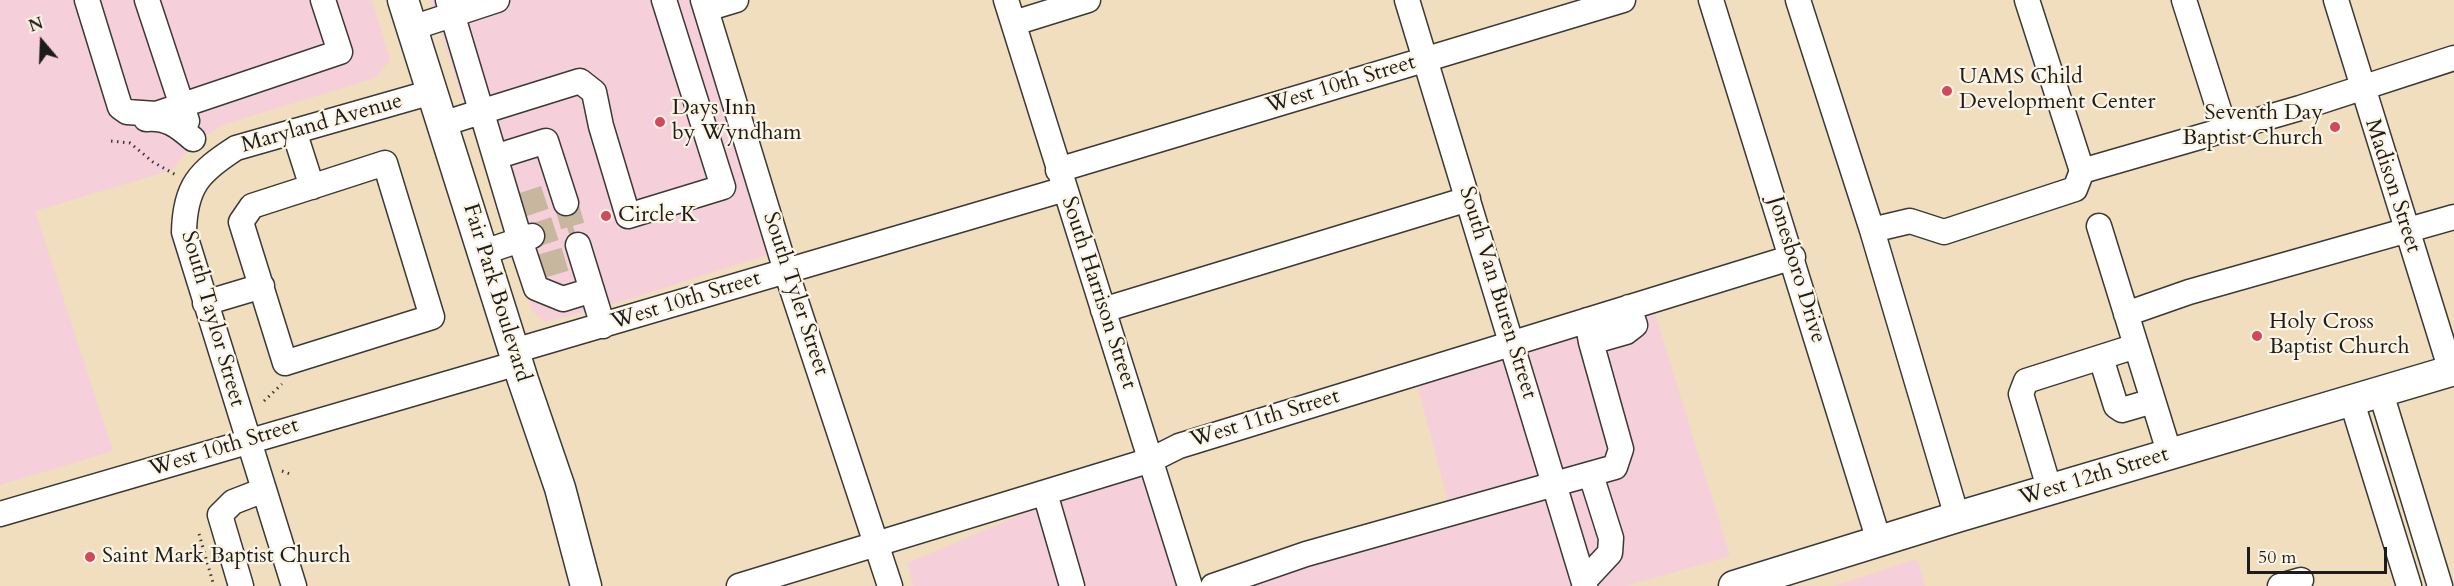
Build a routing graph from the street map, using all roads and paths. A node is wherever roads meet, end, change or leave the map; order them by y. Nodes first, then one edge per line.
1 (70, 0) edge
2 (87, 0) edge
3 (95, 0) edge
4 (147, 0) edge
5 (323, 0) edge
6 (497, 0) edge
7 (664, 0) edge
8 (736, 0) edge
9 (1006, 0) edge
10 (1088, 0) edge
11 (1407, 0) edge
12 (1623, 0) edge
13 (1711, 0) edge
14 (1798, 0) edge
15 (2027, 0) edge
16 (2184, 0) edge
17 (2336, 0) edge
18 (705, 4) edge
19 (450, 7) edge
20 (407, 14) edge
21 (1014, 23) junction
22 (2454, 58) edge
23 (1425, 60) junction
24 (2362, 88) junction
25 (432, 92) junction
26 (181, 101) junction
27 (481, 111) junction
28 (442, 124) junction
29 (2225, 129) junction
30 (294, 131) junction
31 (193, 139) junction
32 (111, 141) dead end
33 (495, 157) junction
34 (208, 166) junction
35 (2082, 171) junction
36 (1062, 180) junction
37 (185, 183) junction
38 (312, 187) junction
39 (559, 197) tunnel mouth
40 (1468, 199) junction
41 (2454, 217) edge
42 (2099, 226) dead end
43 (1872, 230) junction
44 (2406, 230) junction
45 (526, 238) junction
46 (484, 252) junction
47 (576, 252) tunnel mouth
48 (1793, 257) junction
49 (786, 271) junction
50 (262, 286) junction
51 (592, 290) junction
52 (205, 303) junction
53 (1103, 310) junction
54 (2126, 314) junction
55 (603, 326) junction
56 (1589, 331) junction
57 (1512, 344) junction
58 (2136, 346) junction
59 (516, 357) junction
60 (2101, 358) junction
61 (2452, 370) edge
62 (282, 384) dead end
63 (2381, 393) junction
64 (264, 401) dead end
65 (2153, 401) junction
66 (2352, 402) junction
67 (247, 440) junction
68 (2170, 454) junction
69 (1151, 459) junction
70 (280, 465) dead end
71 (293, 475) dead end
72 (1591, 476) junction
73 (1555, 485) junction
74 (264, 490) junction
75 (2050, 491) junction
76 (1045, 493) junction
77 (0, 514) edge
78 (1957, 516) junction
79 (199, 534) dead end
80 (1879, 541) junction
81 (878, 545) junction
82 (1772, 581) edge
83 (1184, 584) edge
84 (1585, 584) edge
85 (214, 586) edge
86 (241, 586) edge
87 (294, 586) edge
88 (586, 586) edge
89 (739, 586) edge
90 (890, 586) edge
91 (1072, 586) edge
92 (1213, 586) edge
93 (1734, 586) edge
94 (2409, 586) edge
95 (2440, 586) edge

1 - 31 street
2 - 26 street
3 - 26 street
4 - 26 street
5 - 26 street
6 - 19 street
7 - 27 street
8 - 18 street
9 - 21 street, South Harrison Street
10 - 21 street
11 - 23 street, South Van Buren Street
12 - 23 street, West 10th Street
13 - 48 street, Jonesboro Drive
14 - 43 street
15 - 35 street
16 - 29 street
17 - 24 street, Madison Street
18 - 49 street, South Tyler Street
19 - 20 street
19 - 27 street
20 - 25 main road, Fair Park Boulevard
21 - 36 street, South Harrison Street
22 - 24 street
23 - 36 street, West 10th Street
23 - 40 street, South Van Buren Street
24 - 29 street
24 - 44 street, Madison Street
25 - 28 main road, Fair Park Boulevard
25 - 30 street, Maryland Avenue
26 - 31 street
27 - 28 street
27 - 33 street
28 - 46 main road, Fair Park Boulevard
29 - 35 street
30 - 34 street, Maryland Avenue
30 - 38 street
31 - 34 street
32 - 37 path
33 - 39 street
33 - 45 street
34 - 37 street, Maryland Avenue
35 - 43 street
36 - 49 street, West 10th Street
36 - 53 street, South Harrison Street
37 - 52 street, South Taylor Street
38 - 50 street
38 - 50 street
40 - 53 street
40 - 57 street, South Van Buren Street
41 - 44 street
42 - 54 street
43 - 78 street
44 - 54 street
44 - 61 street, Madison Street
45 - 46 street
45 - 51 street
46 - 59 main road, Fair Park Boulevard
47 - 51 street
48 - 56 street, West 11th Street
48 - 80 street, Jonesboro Drive
49 - 55 street, West 10th Street
49 - 81 street, South Tyler Street
50 - 52 street
51 - 55 street
52 - 67 street, South Taylor Street
53 - 69 street, South Harrison Street
54 - 58 street
55 - 59 street, West 10th Street
56 - 57 street, West 11th Street
56 - 72 street
57 - 69 street, West 11th Street
57 - 73 street, South Van Buren Street
58 - 60 street
58 - 65 street
59 - 67 street, West 10th Street
59 - 88 main road, Fair Park Boulevard
60 - 65 street
60 - 75 street
61 - 63 main road, West 12th Street
62 - 64 path
63 - 66 main road, West 12th Street
63 - 95 street
65 - 68 street
66 - 68 main road, West 12th Street
66 - 94 street
67 - 74 street, South Taylor Street
67 - 77 street, West 10th Street
68 - 75 main road, West 12th Street
69 - 76 street, West 11th Street
69 - 83 street, South Harrison Street
70 - 71 path
72 - 73 street
72 - 84 street
73 - 84 street, South Van Buren Street
73 - 92 street
74 - 86 street
74 - 87 street, South Taylor Street
75 - 78 main road, West 12th Street
76 - 81 street, West 11th Street
76 - 91 street
78 - 80 main road, West 12th Street
79 - 85 path
80 - 82 main road, West 12th Street
81 - 89 street, West 11th Street
81 - 90 street, South Tyler Street
82 - 93 main road, West 12th Street

